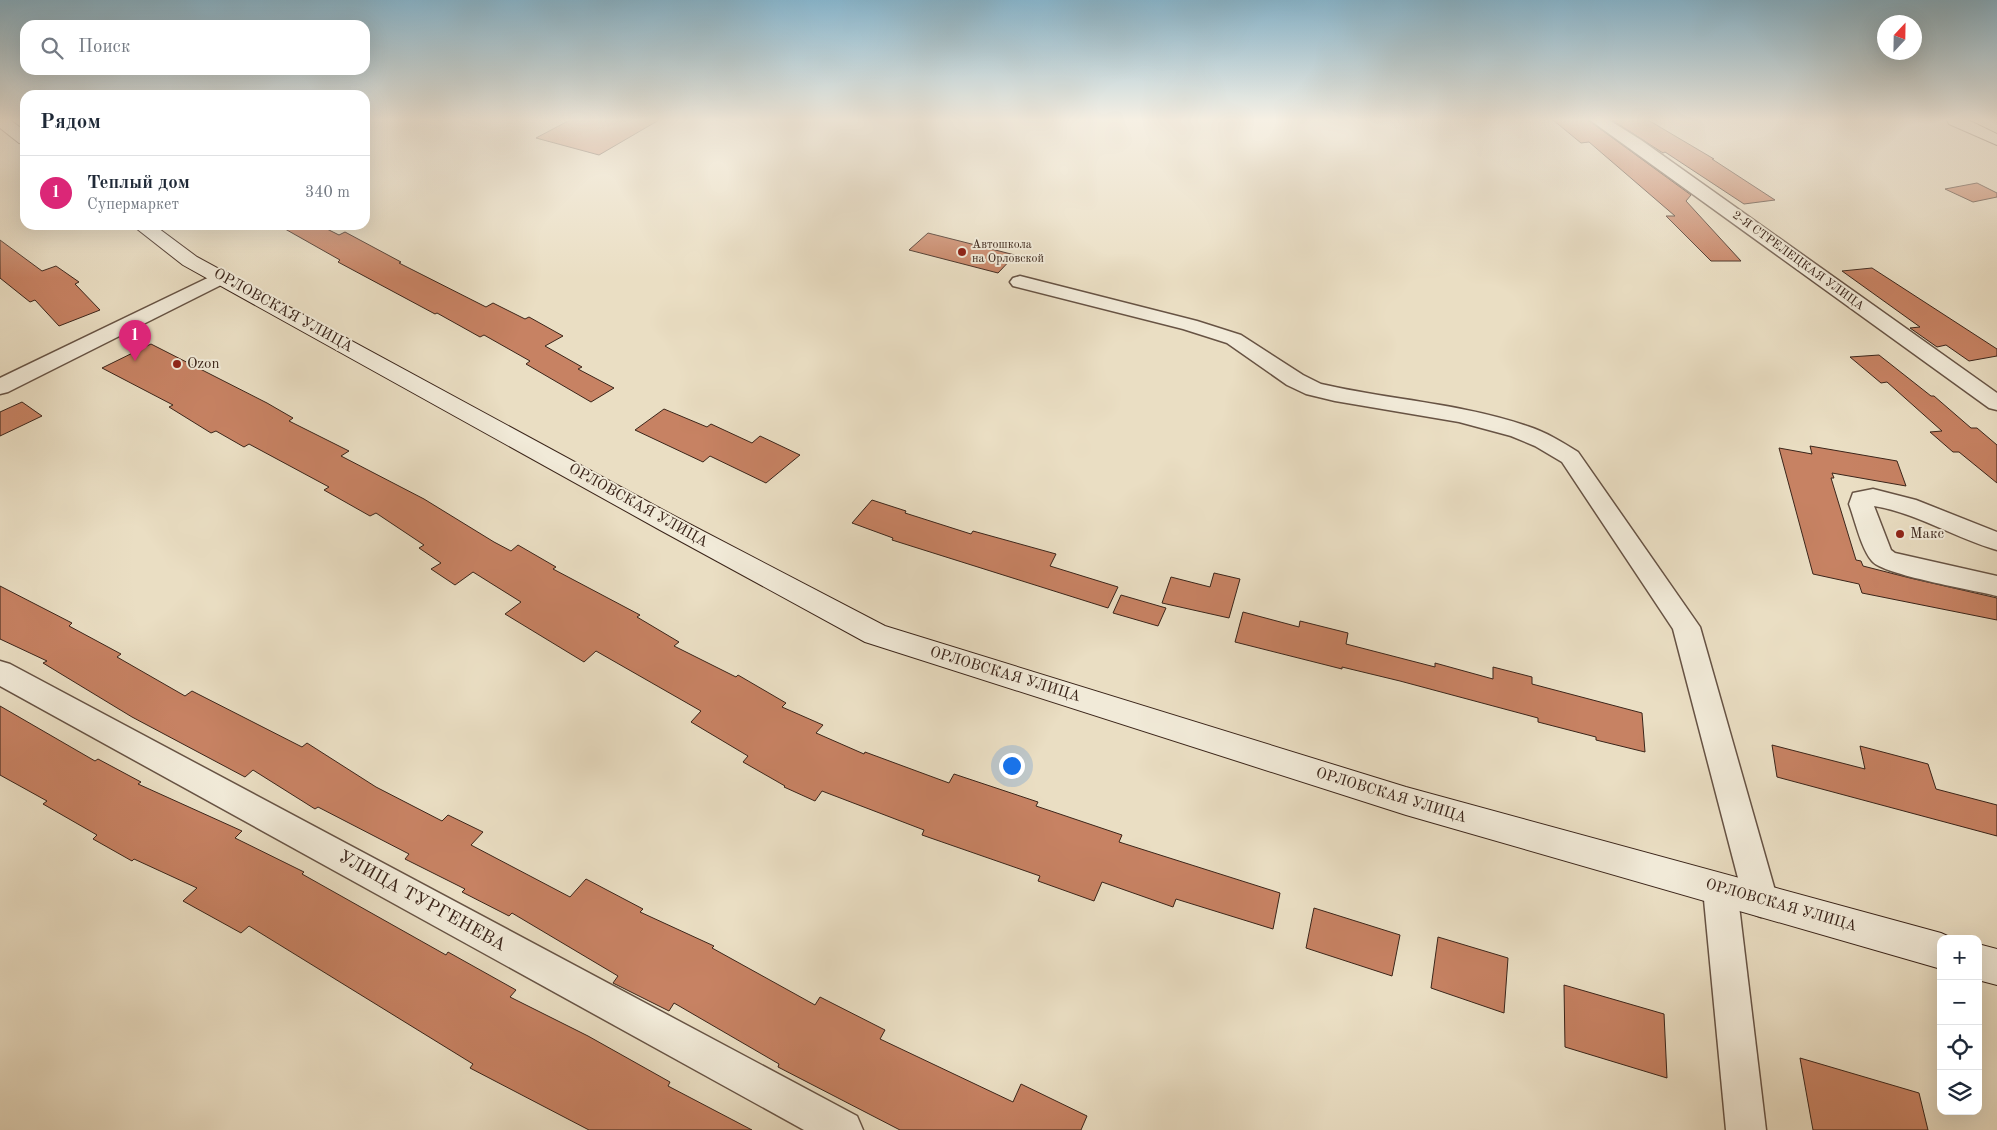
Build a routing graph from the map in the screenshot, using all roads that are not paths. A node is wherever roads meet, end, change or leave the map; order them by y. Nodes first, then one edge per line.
1 (1676, 173) edge
2 (149, 230) edge
3 (222, 276) junction
4 (1020, 282) dead end
5 (0, 387) edge
6 (1997, 403) edge
7 (1997, 541) edge
8 (1997, 586) edge
9 (0, 672) edge
10 (1720, 889) junction
11 (1761, 901) junction
12 (1937, 950) edge
13 (1982, 963) edge
14 (1997, 967) edge
15 (843, 1130) edge
16 (1746, 1130) edge

1 - 6 street, 2-Я СТРЕЛЕЦКАЯ УЛИЦА
2 - 3 main road, ОРЛОВСКАЯ УЛИЦА
3 - 5 street
3 - 10 main road, ОРЛОВСКАЯ УЛИЦА
4 - 11 street
7 - 8 street
9 - 15 street, УЛИЦА ТУРГЕНЕВА
10 - 11 main road, ОРЛОВСКАЯ УЛИЦА
10 - 16 street
11 - 12 main road, ОРЛОВСКАЯ УЛИЦА
13 - 14 main road

